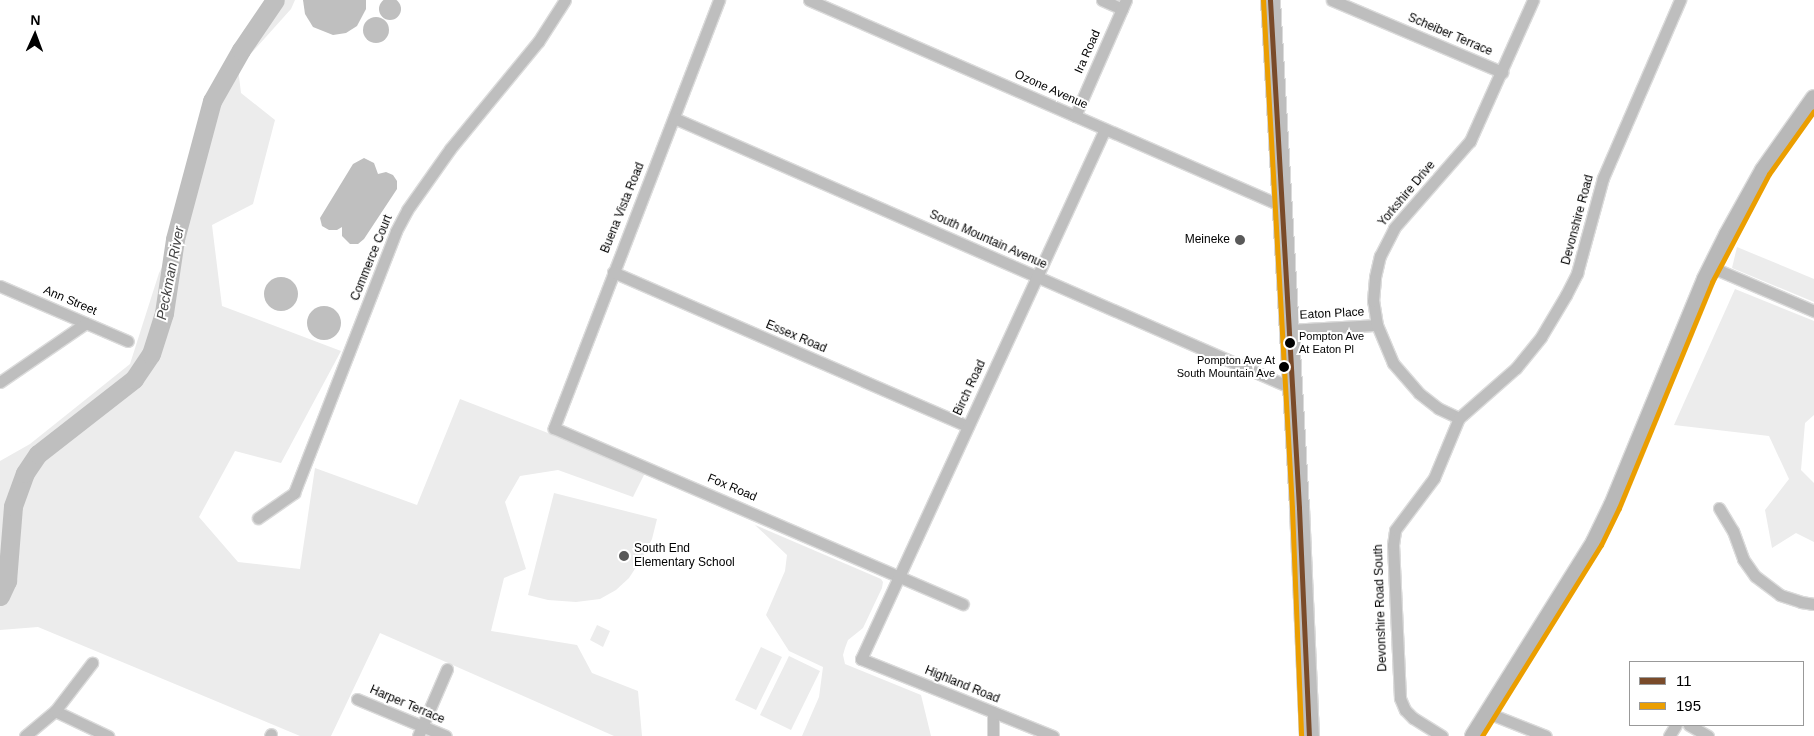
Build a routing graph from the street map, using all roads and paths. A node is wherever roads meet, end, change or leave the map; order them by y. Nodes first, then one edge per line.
1 (565, 0) edge
2 (719, 0) edge
3 (809, 0) edge
4 (1102, 0) edge
5 (1270, 0) edge
6 (1332, 0) edge
7 (1533, 0) edge
8 (1680, 0) edge
9 (1124, 5) edge
10 (1502, 72) junction
11 (1814, 98) edge
12 (1075, 116) junction
13 (674, 118) junction
14 (1105, 129) junction
15 (1282, 206) junction
16 (1711, 267) junction
17 (613, 272) junction
18 (1037, 277) junction
19 (0, 286) edge
20 (1814, 311) edge
21 (86, 323) junction
22 (1377, 325) junction
23 (1289, 330) junction
24 (128, 341) dead end
25 (0, 382) edge
26 (1292, 388) junction
27 (1459, 418) junction
28 (968, 426) junction
29 (554, 428) joint
30 (1719, 508) dead end
31 (258, 518) dead end
32 (899, 575) junction
33 (963, 604) dead end
34 (1814, 604) edge
35 (861, 659) joint
36 (92, 663) dead end
37 (446, 669) dead end
38 (357, 699) dead end
39 (55, 711) junction
40 (993, 712) junction
41 (1488, 713) junction
42 (1691, 726) edge
43 (420, 731) edge
44 (25, 736) edge
45 (108, 736) edge
46 (446, 736) edge
47 (994, 736) edge
48 (1053, 736) edge
49 (1309, 736) edge
50 (1442, 736) edge
51 (1473, 736) edge
52 (1546, 736) edge
53 (1708, 736) edge

1 - 31 street, Commerce Court
2 - 13 street, Buena Vista Road
3 - 12 street, Ozone Avenue
4 - 9 street
5 - 15 main road
6 - 10 street, Scheiber Terrace
7 - 10 street, Yorkshire Drive
8 - 27 street, Devonshire Road
9 - 12 street, Ira Road
10 - 22 street, Yorkshire Drive
11 - 16 main road
12 - 14 street, Ozone Avenue
13 - 17 street, Buena Vista Road
13 - 18 street, South Mountain Avenue
14 - 15 street, Ozone Avenue
14 - 18 street, Birch Road
15 - 23 main road
16 - 20 street
16 - 41 main road
17 - 28 street, Essex Road
17 - 29 street, Buena Vista Road
18 - 26 street, South Mountain Avenue
18 - 28 street, Birch Road
19 - 21 street, Ann Street
21 - 24 street, Ann Street
21 - 25 street
22 - 23 street, Eaton Place
22 - 27 street, Yorkshire Drive
23 - 26 main road
26 - 49 main road
27 - 50 street, Devonshire Road South
28 - 32 street, Birch Road
29 - 32 street, Fox Road
30 - 34 street
32 - 33 street, Fox Road
32 - 35 street, Birch Road
35 - 40 street, Highland Road
36 - 39 street
37 - 43 street
38 - 43 street, Harper Terrace
39 - 44 street
39 - 45 street
40 - 47 street
40 - 48 street, Highland Road
41 - 51 main road
41 - 52 street
42 - 53 street
43 - 46 street, Harper Terrace

